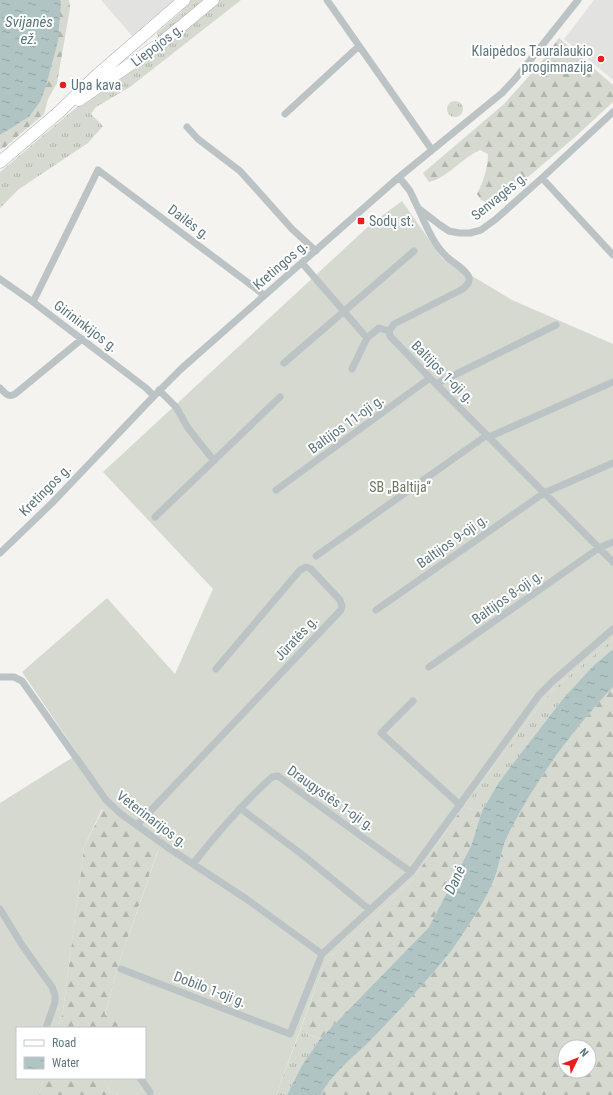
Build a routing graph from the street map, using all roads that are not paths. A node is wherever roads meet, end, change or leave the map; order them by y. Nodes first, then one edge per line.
1 (184, 0) edge
2 (213, 0) edge
3 (327, 0) edge
4 (578, 0) edge
5 (150, 29) junction
6 (161, 43) junction
7 (359, 46) junction
8 (613, 112) edge
9 (58, 113) junction
10 (285, 114) dead end
11 (187, 127) dead end
12 (432, 150) junction
13 (0, 162) edge
14 (399, 177) junction
15 (542, 178) junction
16 (418, 208) junction
17 (316, 251) junction
18 (414, 251) dead end
19 (613, 255) edge
20 (302, 263) junction
21 (0, 280) edge
22 (264, 296) junction
23 (33, 302) junction
24 (343, 311) junction
25 (556, 325) dead end
26 (389, 331) junction
27 (367, 338) junction
28 (82, 339) junction
29 (284, 363) dead end
30 (352, 369) dead end
31 (430, 378) junction
32 (613, 382) edge
33 (436, 384) junction
34 (0, 388) edge
35 (160, 390) junction
36 (154, 396) junction
37 (280, 397) dead end
38 (488, 436) junction
39 (214, 461) junction
40 (613, 463) edge
41 (276, 490) dead end
42 (544, 493) junction
43 (155, 517) dead end
44 (613, 542) edge
45 (599, 548) junction
46 (0, 553) edge
47 (316, 556) dead end
48 (613, 562) edge
49 (376, 610) dead end
50 (613, 629) edge
51 (429, 667) dead end
52 (216, 669) dead end
53 (0, 678) edge
54 (413, 701) dead end
55 (460, 805) junction
56 (240, 808) junction
57 (137, 825) junction
58 (193, 864) junction
59 (411, 872) junction
60 (0, 909) edge
61 (370, 910) junction
62 (322, 954) junction
63 (122, 968) dead end
64 (46, 1027) edge
65 (141, 1079) edge
66 (150, 1095) edge

1 - 5 main road, Liepojos g.
2 - 6 main road, Liepojos g.
3 - 7 street
4 - 12 street, Kretingos g.
5 - 6 main road
5 - 9 main road, Liepojos g.
6 - 9 main road, Liepojos g.
7 - 10 street
7 - 12 street
8 - 15 street, Senvagės g.
9 - 13 main road, Liepojos g.
11 - 17 street
12 - 14 street, Kretingos g.
14 - 16 street, Senvagės g.
14 - 17 street, Kretingos g.
15 - 16 street, Senvagės g.
15 - 19 street
16 - 26 street
17 - 20 street, Kretingos g.
18 - 24 street
20 - 22 street, Kretingos g.
20 - 24 street
21 - 23 street, Girininkijos g.
22 - 23 street, Dailės g.
22 - 35 street, Kretingos g.
23 - 28 street, Girininkijos g.
24 - 27 street
24 - 29 street
25 - 33 street
26 - 27 street
26 - 31 street, Baltijos 1-oji g.
27 - 30 street
28 - 34 street
28 - 36 street, Girininkijos g.
31 - 33 street, Baltijos 1-oji g.
31 - 41 street, Baltijos 11-oji g.
32 - 38 street
33 - 38 street, Baltijos 1-oji g.
35 - 36 street, Kretingos g.
35 - 39 street
36 - 46 street, Kretingos g.
37 - 39 street
38 - 42 street, Baltijos 1-oji g.
38 - 47 street
39 - 43 street
40 - 42 street, Baltijos 9-oji g.
42 - 45 street, Baltijos 1-oji g.
42 - 49 street, Baltijos 9-oji g.
44 - 45 street, Baltijos 8-oji g.
45 - 48 street, Baltijos 1-oji g.
45 - 51 street, Baltijos 8-oji g.
50 - 55 street
52 - 57 street, Jūratės g.
53 - 57 street, Veterinarijos g.
54 - 55 street
55 - 59 street
56 - 58 street, Draugystės 1-oji g.
56 - 59 street, Draugystės 1-oji g.
56 - 61 street
57 - 58 street, Veterinarijos g.
58 - 62 street, Veterinarijos g.
59 - 61 street
60 - 64 street
61 - 62 street
62 - 63 street, Dobilo 1-oji g.
65 - 66 street

